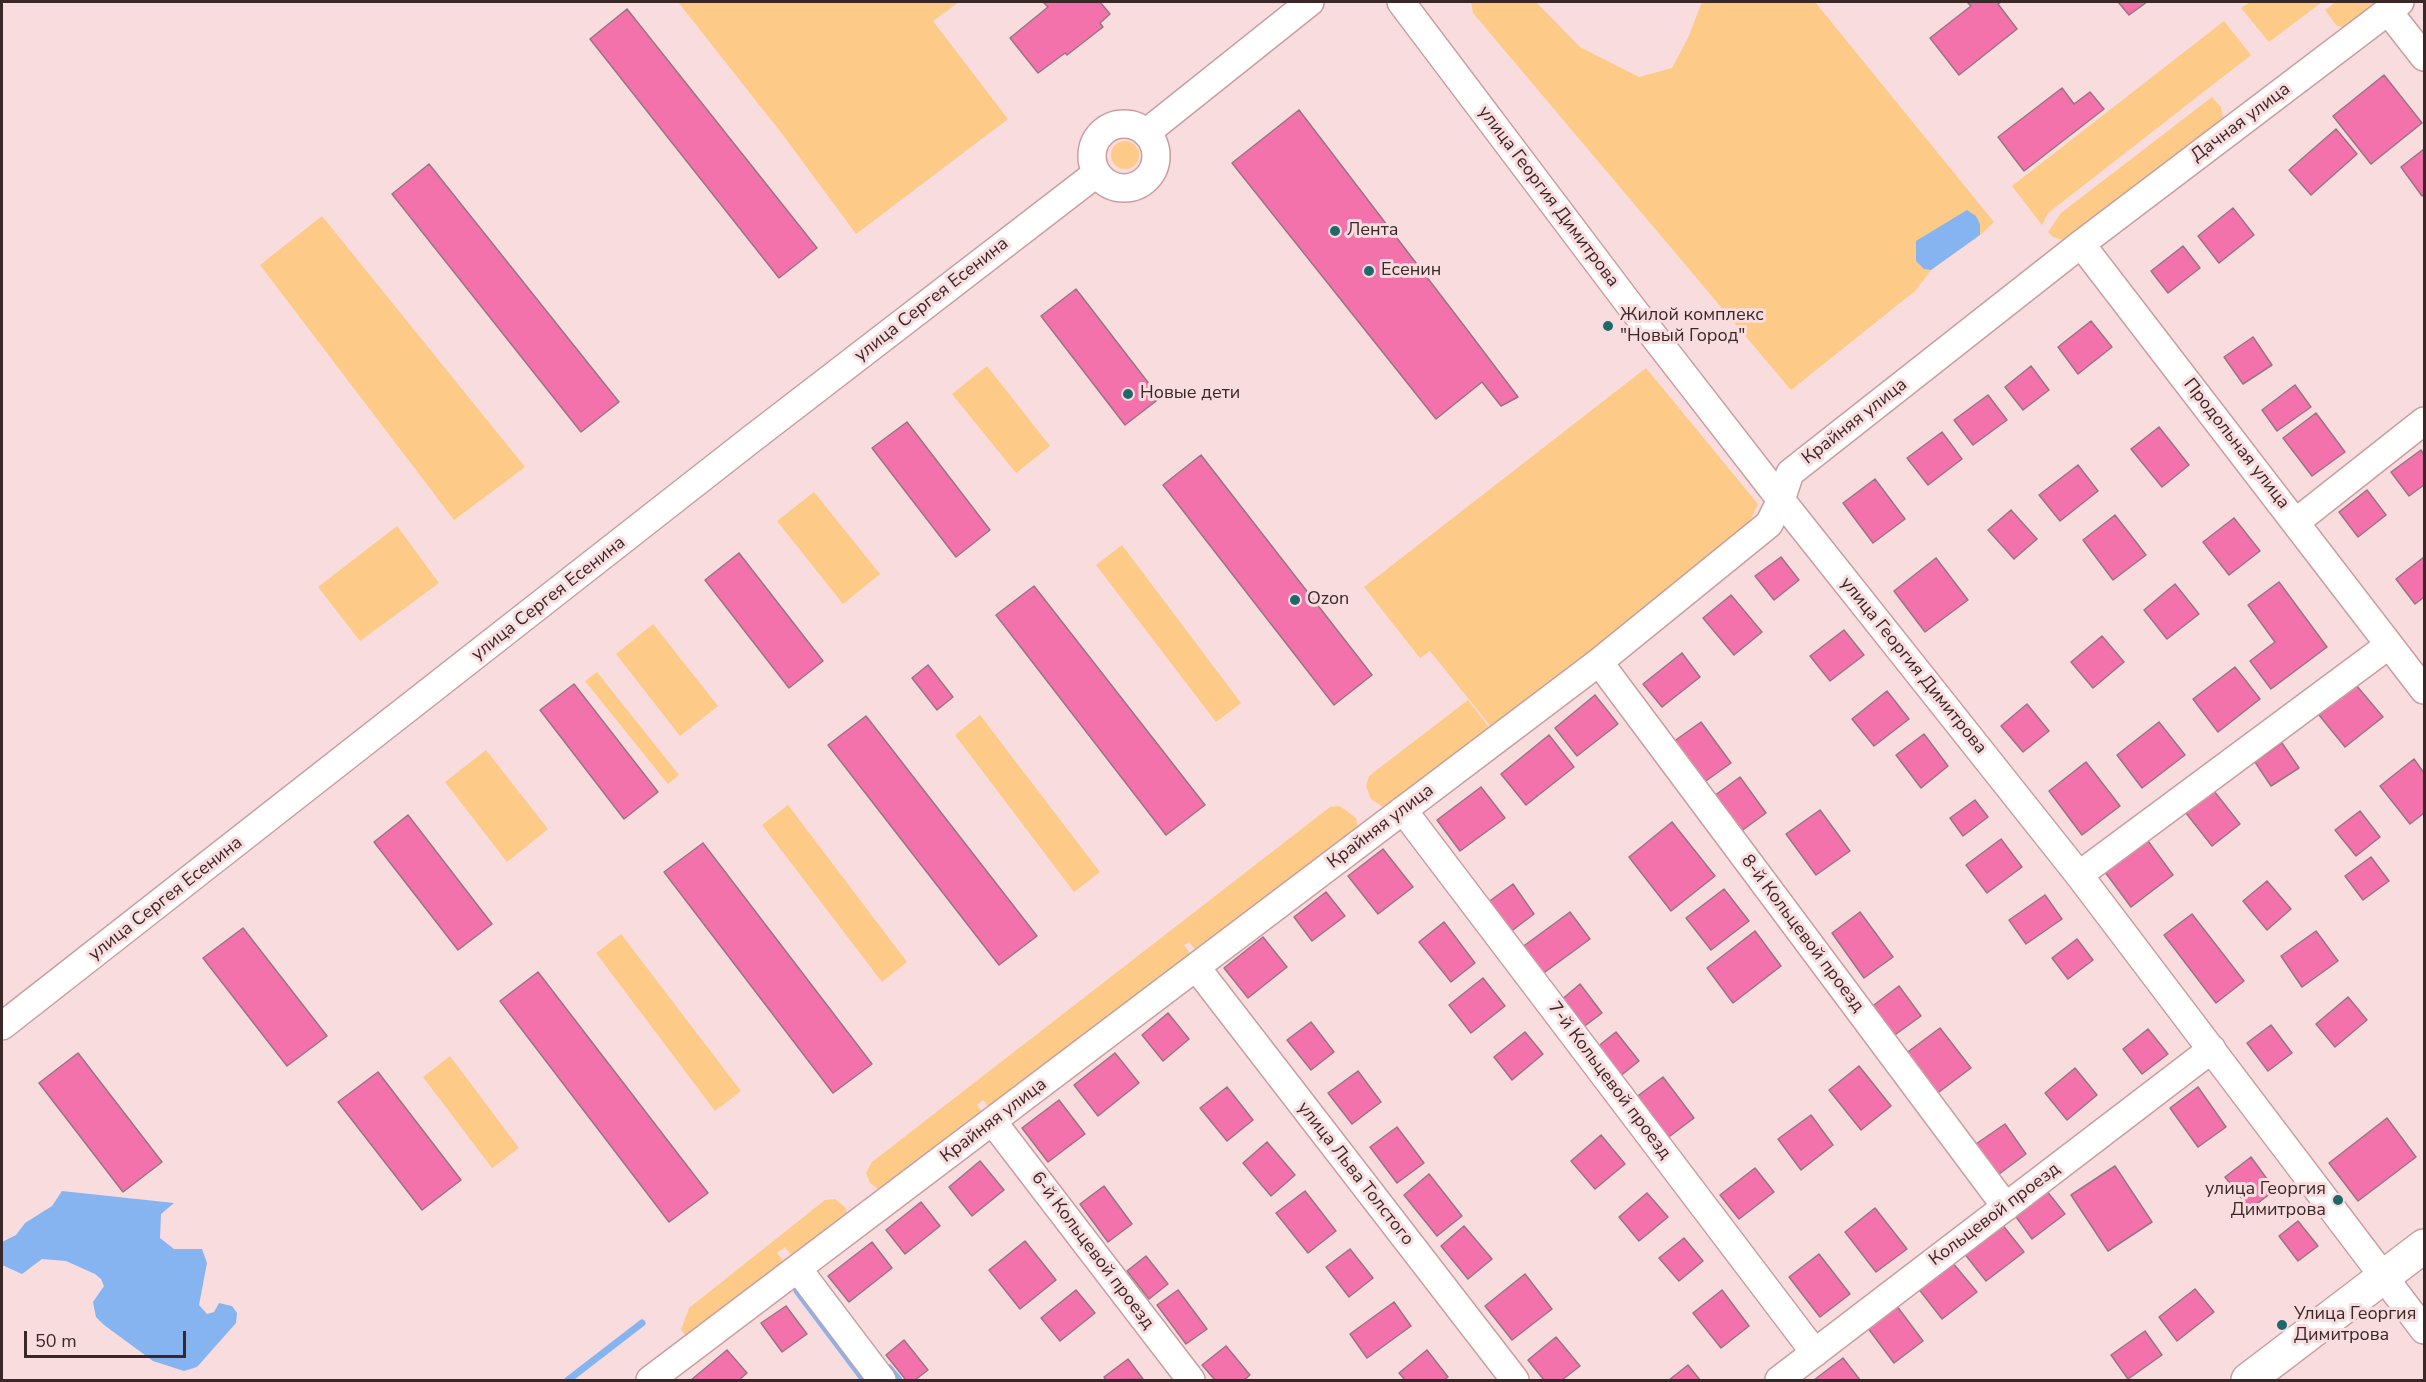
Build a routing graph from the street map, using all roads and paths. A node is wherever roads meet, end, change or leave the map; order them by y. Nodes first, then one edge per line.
1 (1310, 2) edge
2 (1401, 2) edge
3 (2394, 6) edge
4 (2424, 57) edge
5 (1147, 132) junction
6 (1097, 172) junction
7 (2081, 244) junction
8 (2424, 421) edge
9 (1781, 500) junction
10 (2296, 522) junction
11 (2390, 645) junction
12 (1599, 662) junction
13 (2424, 690) edge
14 (1403, 810) junction
15 (2079, 875) junction
16 (1196, 967) junction
17 (2, 1026) edge
18 (2212, 1049) junction
19 (993, 1122) junction
20 (2006, 1207) junction
21 (2424, 1246) edge
22 (798, 1269) junction
23 (2384, 1277) junction
24 (2424, 1330) edge
25 (1815, 1353) junction
26 (650, 1380) edge
27 (882, 1380) edge
28 (1191, 1380) edge
29 (1515, 1380) edge
30 (1779, 1380) edge
31 (2248, 1380) edge

1 - 5 street
2 - 9 street, улица Георгия Димитрова
3 - 4 street
3 - 7 street, Дачная улица
5 - 6 street
5 - 6 street
6 - 17 street, улица Сергея Есенина
7 - 9 street, Крайняя улица
7 - 10 street, Продольная улица
8 - 10 street
9 - 12 street, Крайняя улица
9 - 15 street, улица Георгия Димитрова
10 - 11 street, Продольная улица
11 - 13 street, Продольная улица
11 - 15 street
12 - 14 street, Крайняя улица
12 - 20 street, 8-й Кольцевой проезд
14 - 16 street, Крайняя улица
14 - 25 street, 7-й Кольцевой проезд
15 - 18 street, улица Георгия Димитрова
16 - 19 street, Крайняя улица
16 - 29 street, улица Льва Толстого
18 - 20 street, Кольцевой проезд
18 - 23 street, улица Георгия Димитрова
19 - 22 street, Крайняя улица
19 - 28 street, 6-й Кольцевой проезд
20 - 25 street, Кольцевой проезд
21 - 23 main road
22 - 26 street, Крайняя улица
22 - 27 street
23 - 24 street, улица Георгия Димитрова
23 - 31 main road
25 - 30 street, Кольцевой проезд

